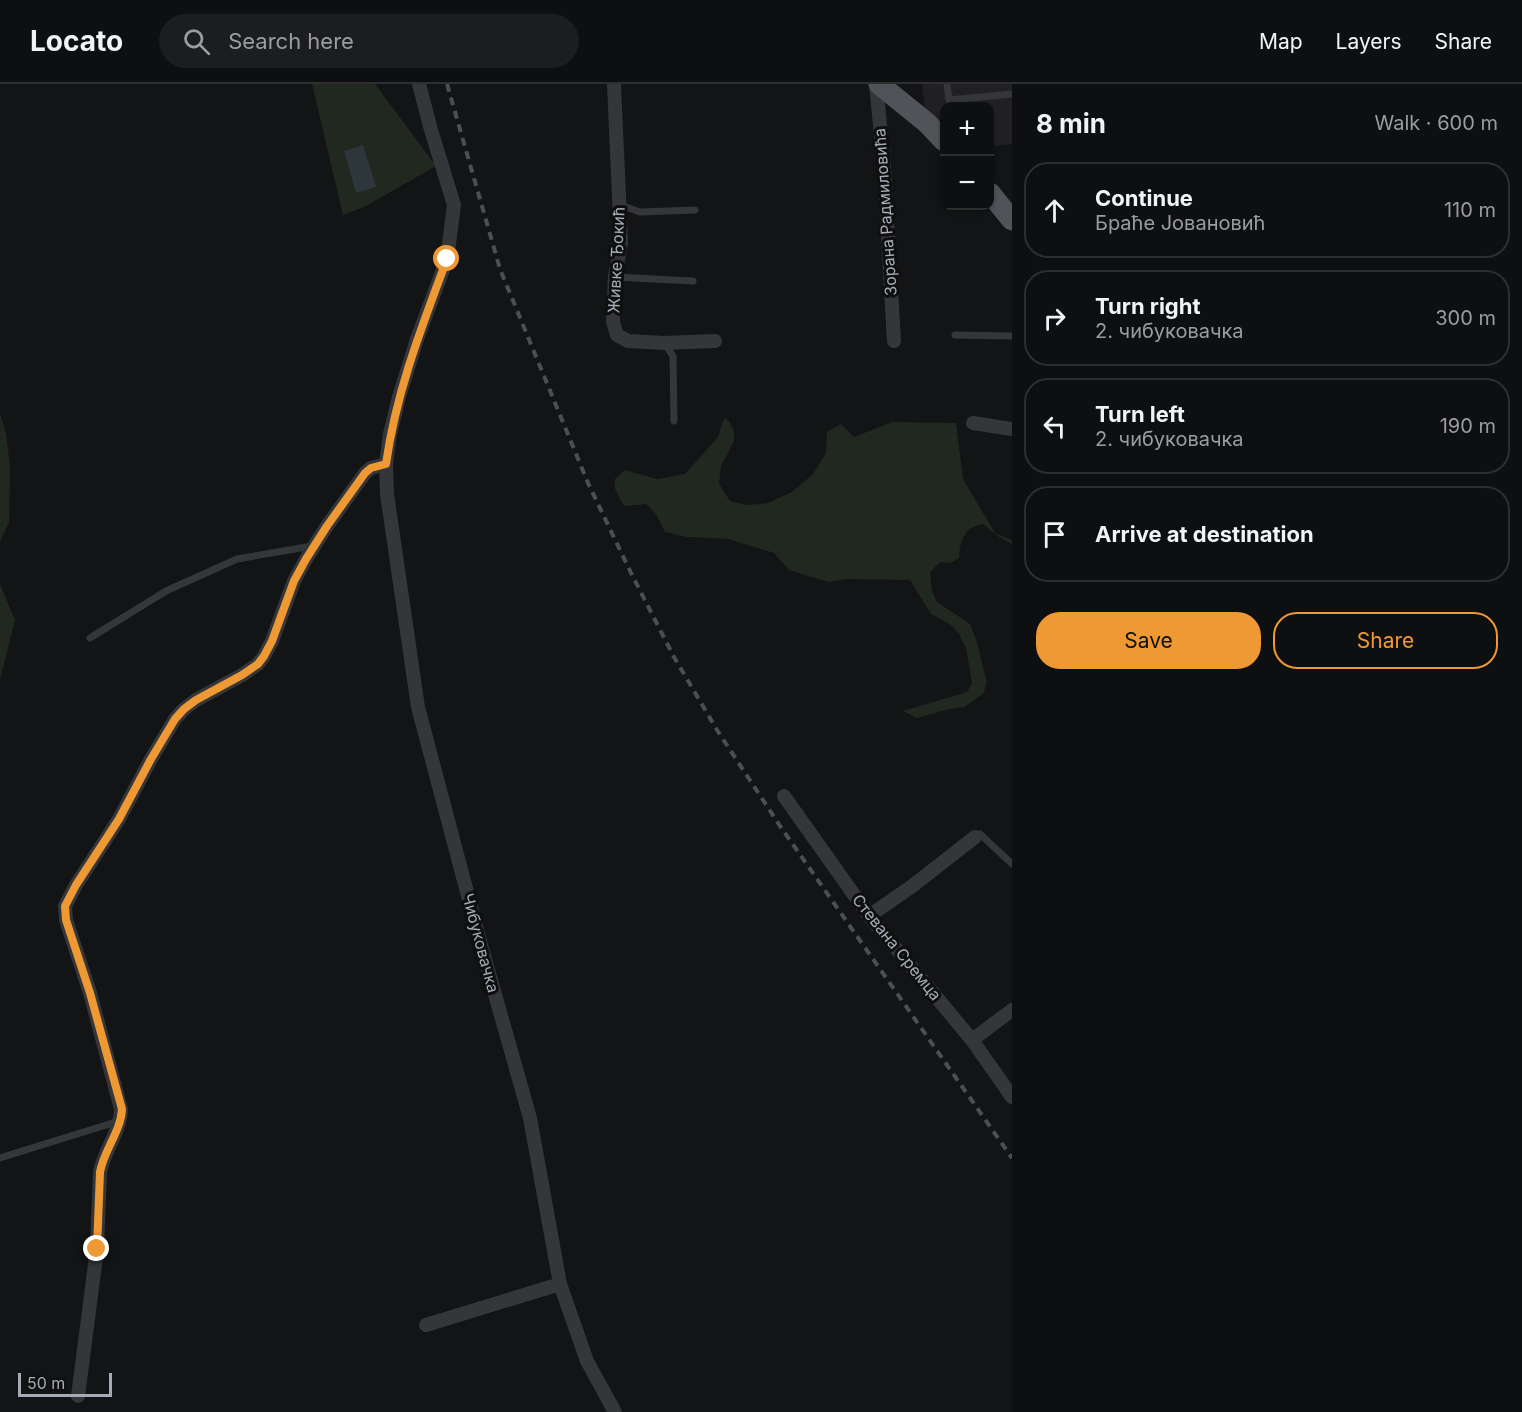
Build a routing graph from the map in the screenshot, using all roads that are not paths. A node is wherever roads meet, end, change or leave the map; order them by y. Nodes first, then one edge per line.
1 (419, 84) edge
2 (614, 84) edge
3 (877, 84) edge
4 (948, 84) edge
5 (1012, 94) edge
6 (940, 136) edge
7 (994, 198) edge
8 (620, 206) junction
9 (695, 210) dead end
10 (1011, 218) edge
11 (615, 277) junction
12 (693, 281) dead end
13 (955, 335) dead end
14 (1012, 336) edge
15 (894, 340) dead end
16 (715, 341) dead end
17 (664, 343) junction
18 (674, 421) dead end
19 (974, 423) dead end
20 (1012, 429) edge
21 (386, 464) junction
22 (315, 545) junction
23 (90, 638) dead end
24 (784, 796) dead end
25 (975, 837) joint
26 (1012, 864) edge
27 (869, 916) junction
28 (1012, 1010) edge
29 (972, 1040) junction
30 (1012, 1097) edge
31 (121, 1120) junction
32 (0, 1158) edge
33 (560, 1284) junction
34 (426, 1325) dead end
35 (78, 1396) dead end
36 (615, 1412) edge

1 - 21 street, Чибуковачка
2 - 8 street, Живке Ђокић
3 - 6 main road
3 - 15 street, Зорана Радмиловића
4 - 5 lane
7 - 10 main road
8 - 9 lane
8 - 11 street, Живке Ђокић
11 - 12 lane
11 - 17 street, Живке Ђокић
13 - 14 lane
16 - 17 street, Живке Ђокић
17 - 18 lane
19 - 20 street
21 - 22 street
21 - 33 street, Чибуковачка
22 - 23 lane
22 - 31 street
24 - 27 street, Стевана Сремца
25 - 26 lane
25 - 27 street
27 - 29 street, Стевана Сремца
28 - 29 street
29 - 30 street, Стевана Сремца
31 - 32 lane
31 - 35 street
33 - 34 street
33 - 36 street, Чибуковачка

